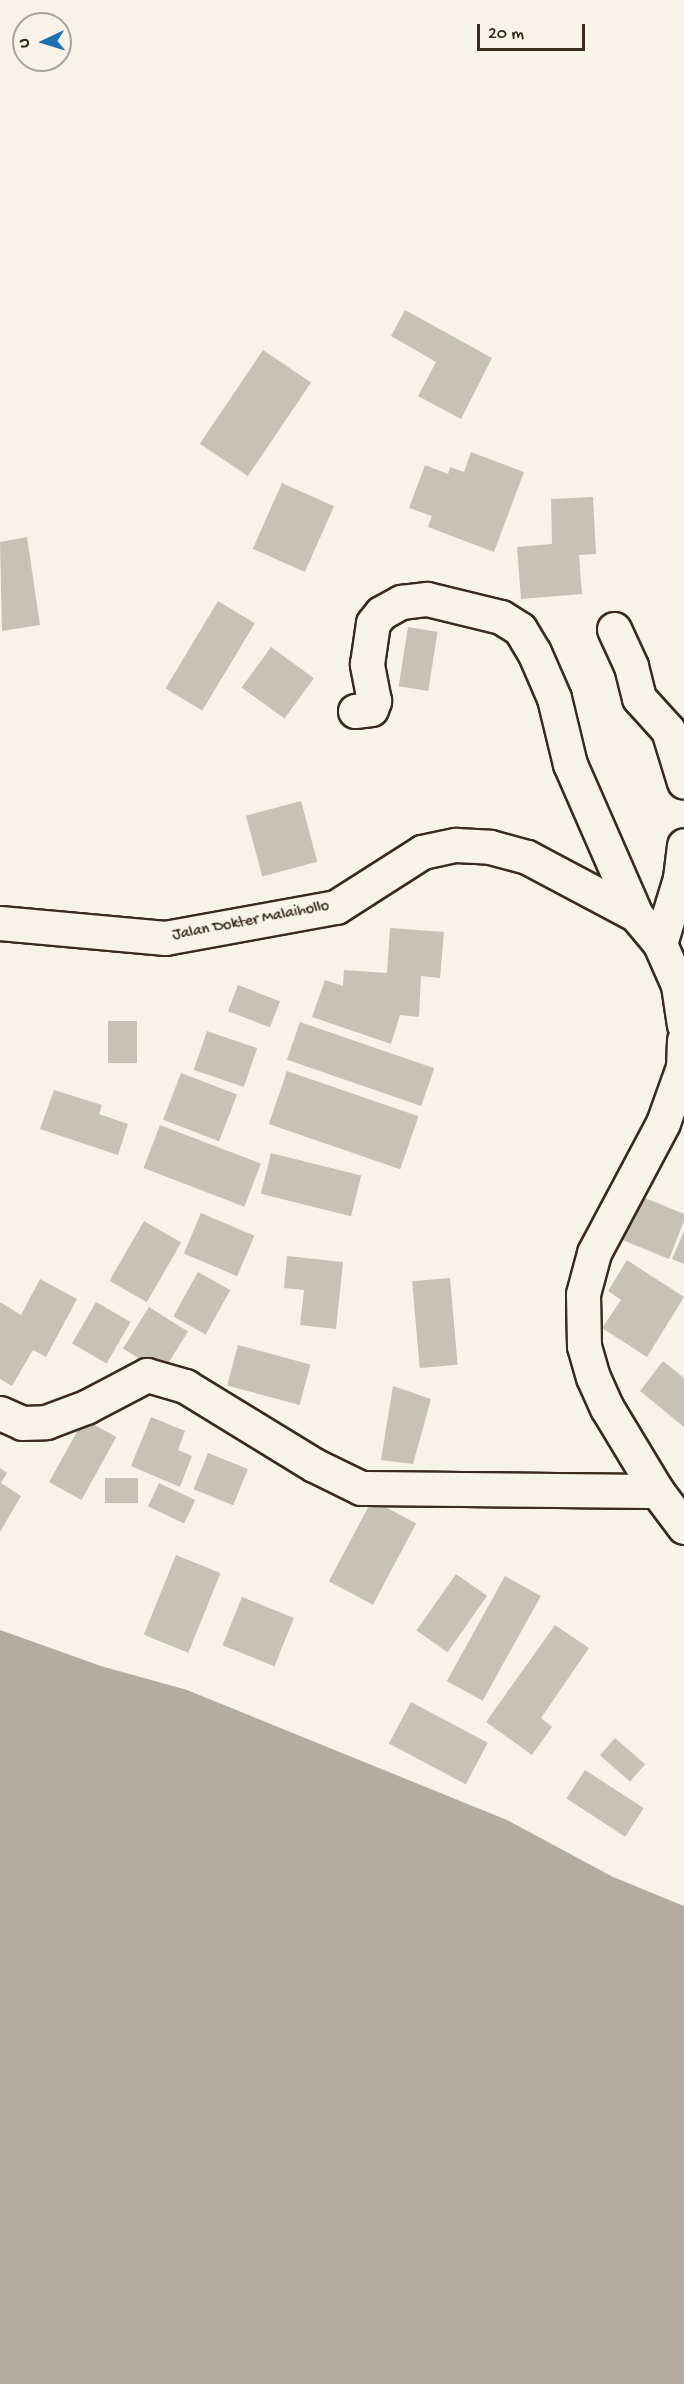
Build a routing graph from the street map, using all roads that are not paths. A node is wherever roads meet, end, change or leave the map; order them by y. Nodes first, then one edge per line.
1 (614, 630) dead end
2 (355, 711) dead end
3 (684, 783) edge
4 (684, 845) edge
5 (636, 915) junction
6 (0, 923) edge
7 (660, 944) junction
8 (681, 987) edge
9 (684, 1026) edge
10 (684, 1040) edge
11 (0, 1413) edge
12 (657, 1491) junction
13 (684, 1527) edge

1 - 3 street
2 - 5 street
4 - 7 street
5 - 6 street, Jalan Dokter Malaihollo
5 - 7 street, Jalan Dokter Malaihollo
7 - 8 street, Jalan Dokter Malaihollo
8 - 9 street, Jalan Dokter Malaihollo
10 - 12 street
11 - 12 street
12 - 13 street

